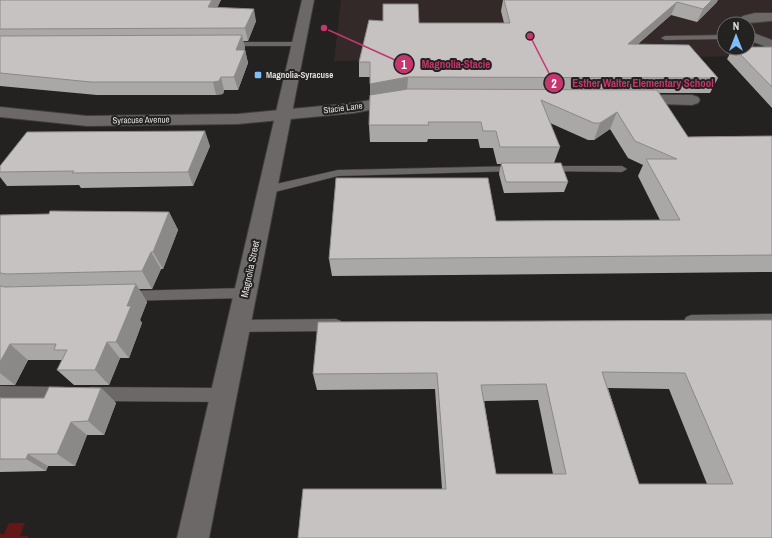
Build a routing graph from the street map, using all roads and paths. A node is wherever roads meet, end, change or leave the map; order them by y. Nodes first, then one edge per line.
1 (308, 0) edge
2 (756, 17) edge
3 (772, 17) edge
4 (716, 37) edge
5 (665, 38) dead end
6 (756, 39) edge
7 (215, 44) edge
8 (299, 44) junction
9 (772, 45) edge
10 (415, 99) edge
11 (614, 100) edge
12 (692, 100) dead end
13 (0, 112) edge
14 (283, 116) junction
15 (622, 169) dead end
16 (266, 190) junction
17 (245, 293) junction
18 (110, 296) edge
19 (772, 320) edge
20 (677, 321) edge
21 (353, 325) edge
22 (238, 326) junction
23 (0, 394) edge
24 (223, 395) junction
25 (193, 538) edge

1 - 8 main road, Magnolia Street
2 - 3 main road
4 - 5 lane
6 - 9 main road
7 - 8 lane
8 - 14 main road, Magnolia Street
10 - 14 main road, Stacie Lane
11 - 12 main road
13 - 14 main road, Syracuse Avenue
14 - 16 main road, Magnolia Street
15 - 16 lane
16 - 17 main road, Magnolia Street
17 - 18 lane
17 - 22 main road, Magnolia Street
19 - 20 lane
21 - 22 lane
22 - 24 main road, Magnolia Street
23 - 24 lane
24 - 25 main road, Magnolia Street

